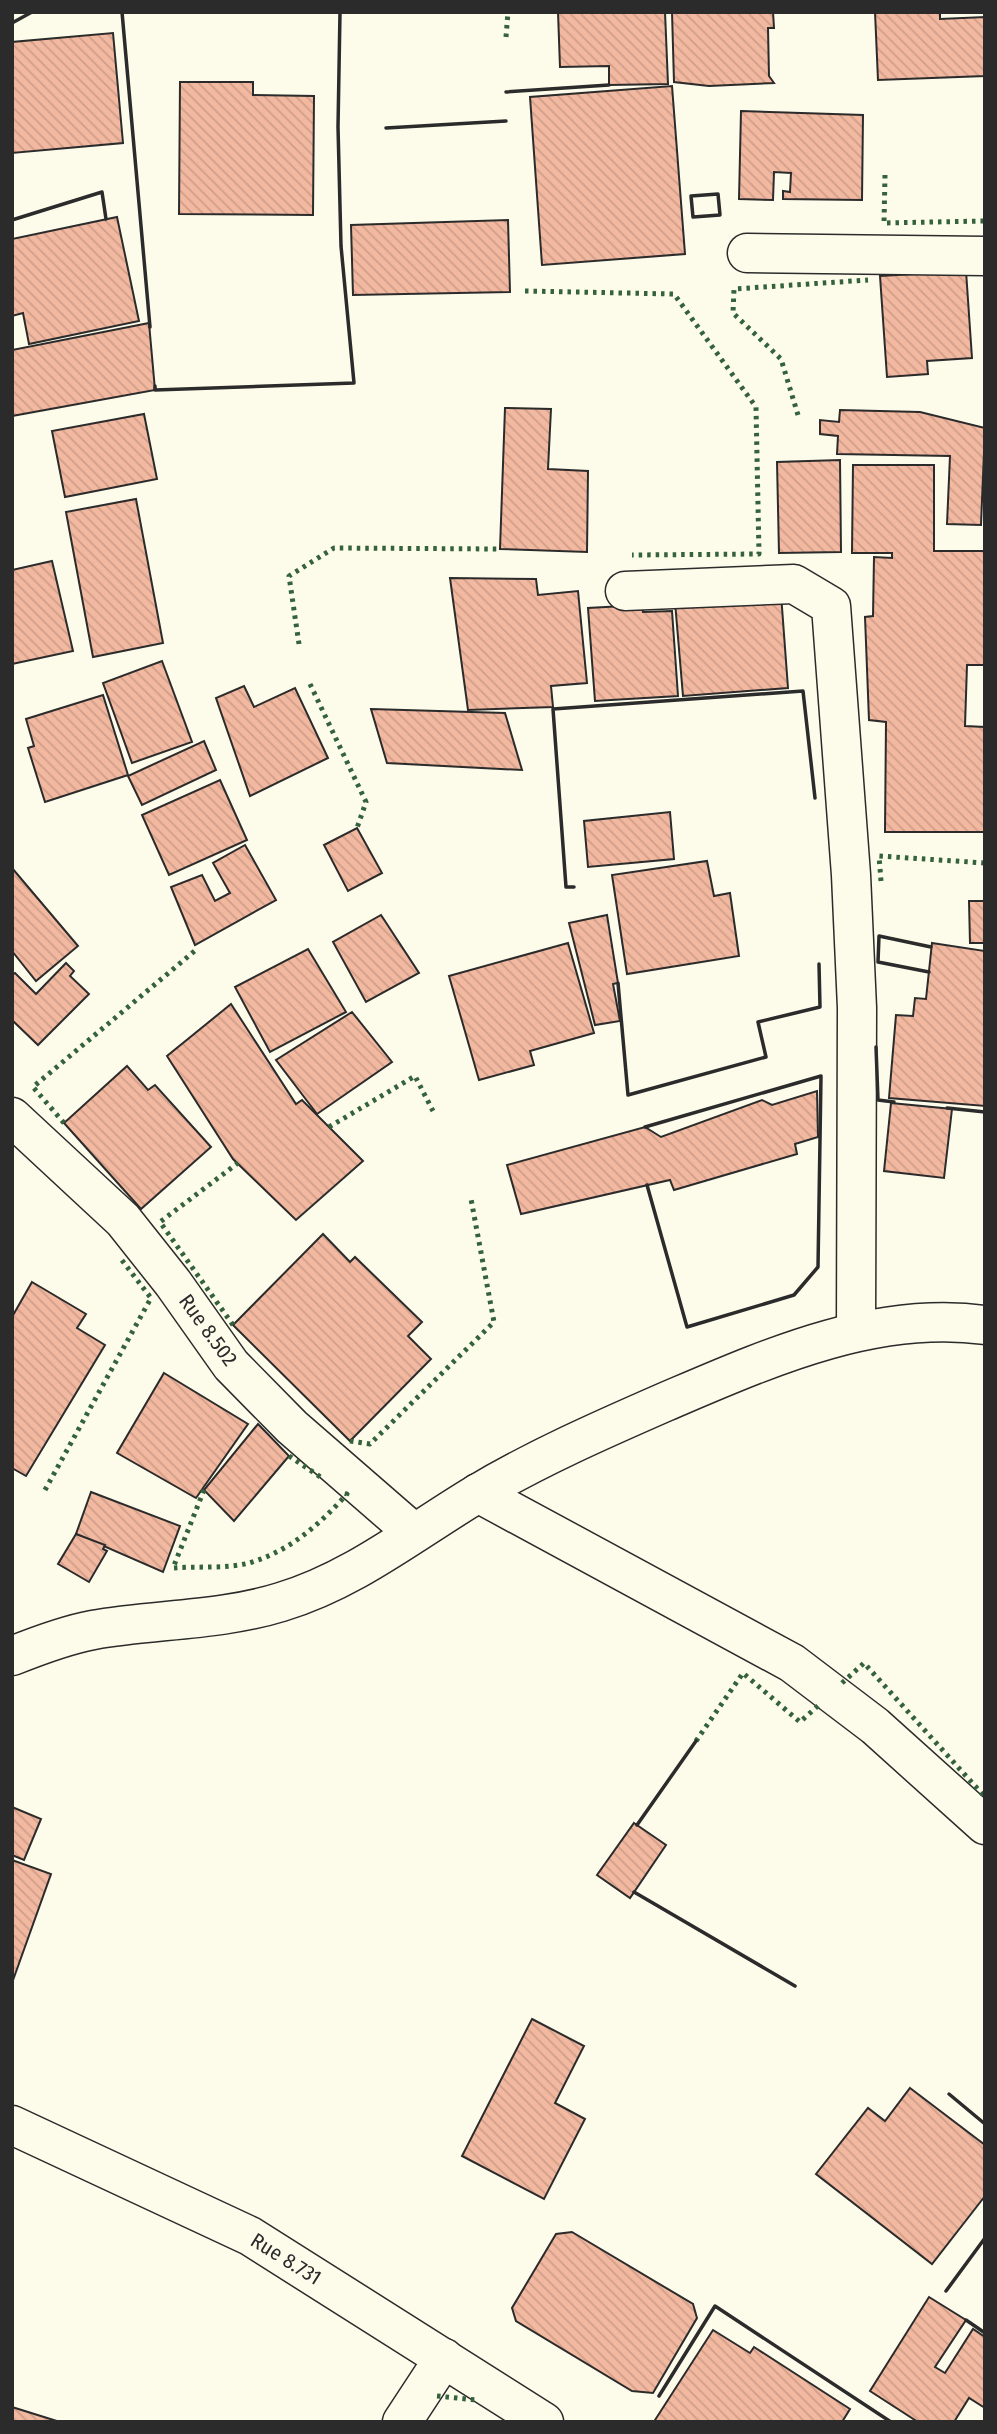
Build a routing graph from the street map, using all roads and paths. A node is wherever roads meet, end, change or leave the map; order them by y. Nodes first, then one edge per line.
1 (747, 253) dead end
2 (985, 256) edge
3 (625, 591) dead end
4 (12, 1117) edge
5 (985, 1325) edge
6 (856, 1331) junction
7 (478, 1493) junction
8 (414, 1533) junction
9 (12, 1657) edge
10 (985, 1825) edge
11 (12, 2125) edge
12 (444, 2358) junction
13 (402, 2422) edge
14 (544, 2422) edge

1 - 2 street
3 - 6 street
4 - 8 street, Rue 8.502
5 - 6 street
6 - 7 street
7 - 8 street
7 - 10 street
8 - 9 street
11 - 12 street, Rue 8.731
12 - 13 street
12 - 14 street, Rue 8.731

